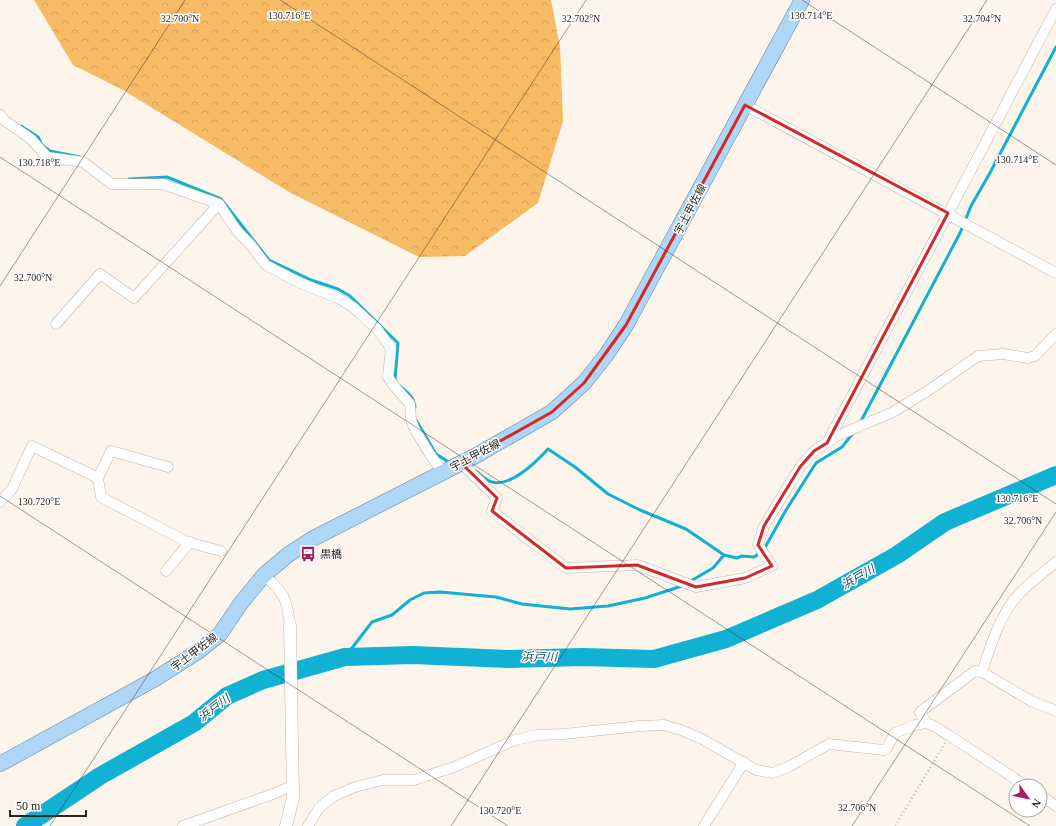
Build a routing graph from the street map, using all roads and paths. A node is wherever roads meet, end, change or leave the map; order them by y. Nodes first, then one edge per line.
1 (802, 0) edge
2 (1056, 9) edge
3 (745, 105) junction
4 (0, 115) edge
5 (219, 204) junction
6 (948, 213) junction
7 (1056, 273) edge
8 (56, 324) dead end
9 (1056, 334) edge
10 (827, 443) junction
11 (461, 463) junction
12 (168, 466) dead end
13 (443, 472) junction
14 (98, 478) junction
15 (0, 502) edge
16 (190, 542) junction
17 (221, 551) dead end
18 (1056, 562) edge
19 (166, 570) dead end
20 (264, 575) junction
21 (290, 625) joint
22 (982, 672) junction
23 (1056, 711) edge
24 (926, 723) junction
25 (950, 736) junction
26 (744, 762) junction
27 (0, 763) edge
28 (1014, 778) edge
29 (293, 780) junction
30 (183, 826) edge
31 (286, 826) edge
32 (308, 826) edge
33 (704, 826) edge
34 (895, 826) edge

1 - 3 main road, 宇土甲佐線
2 - 6 street
3 - 6 street
3 - 11 main road, 宇土甲佐線
4 - 5 street
5 - 8 street
5 - 13 street
6 - 7 street
6 - 10 street
9 - 10 street
10 - 11 street
11 - 13 main road, 宇土甲佐線
12 - 14 street
13 - 20 main road, 宇土甲佐線
14 - 15 street
14 - 16 street
16 - 17 street
16 - 19 street
18 - 22 street
20 - 21 street
20 - 27 main road, 宇土甲佐線
21 - 29 street
22 - 23 street
22 - 24 street
24 - 25 street
24 - 26 street
25 - 28 street
25 - 34 path
26 - 32 street
26 - 33 street
29 - 30 street
29 - 31 street

